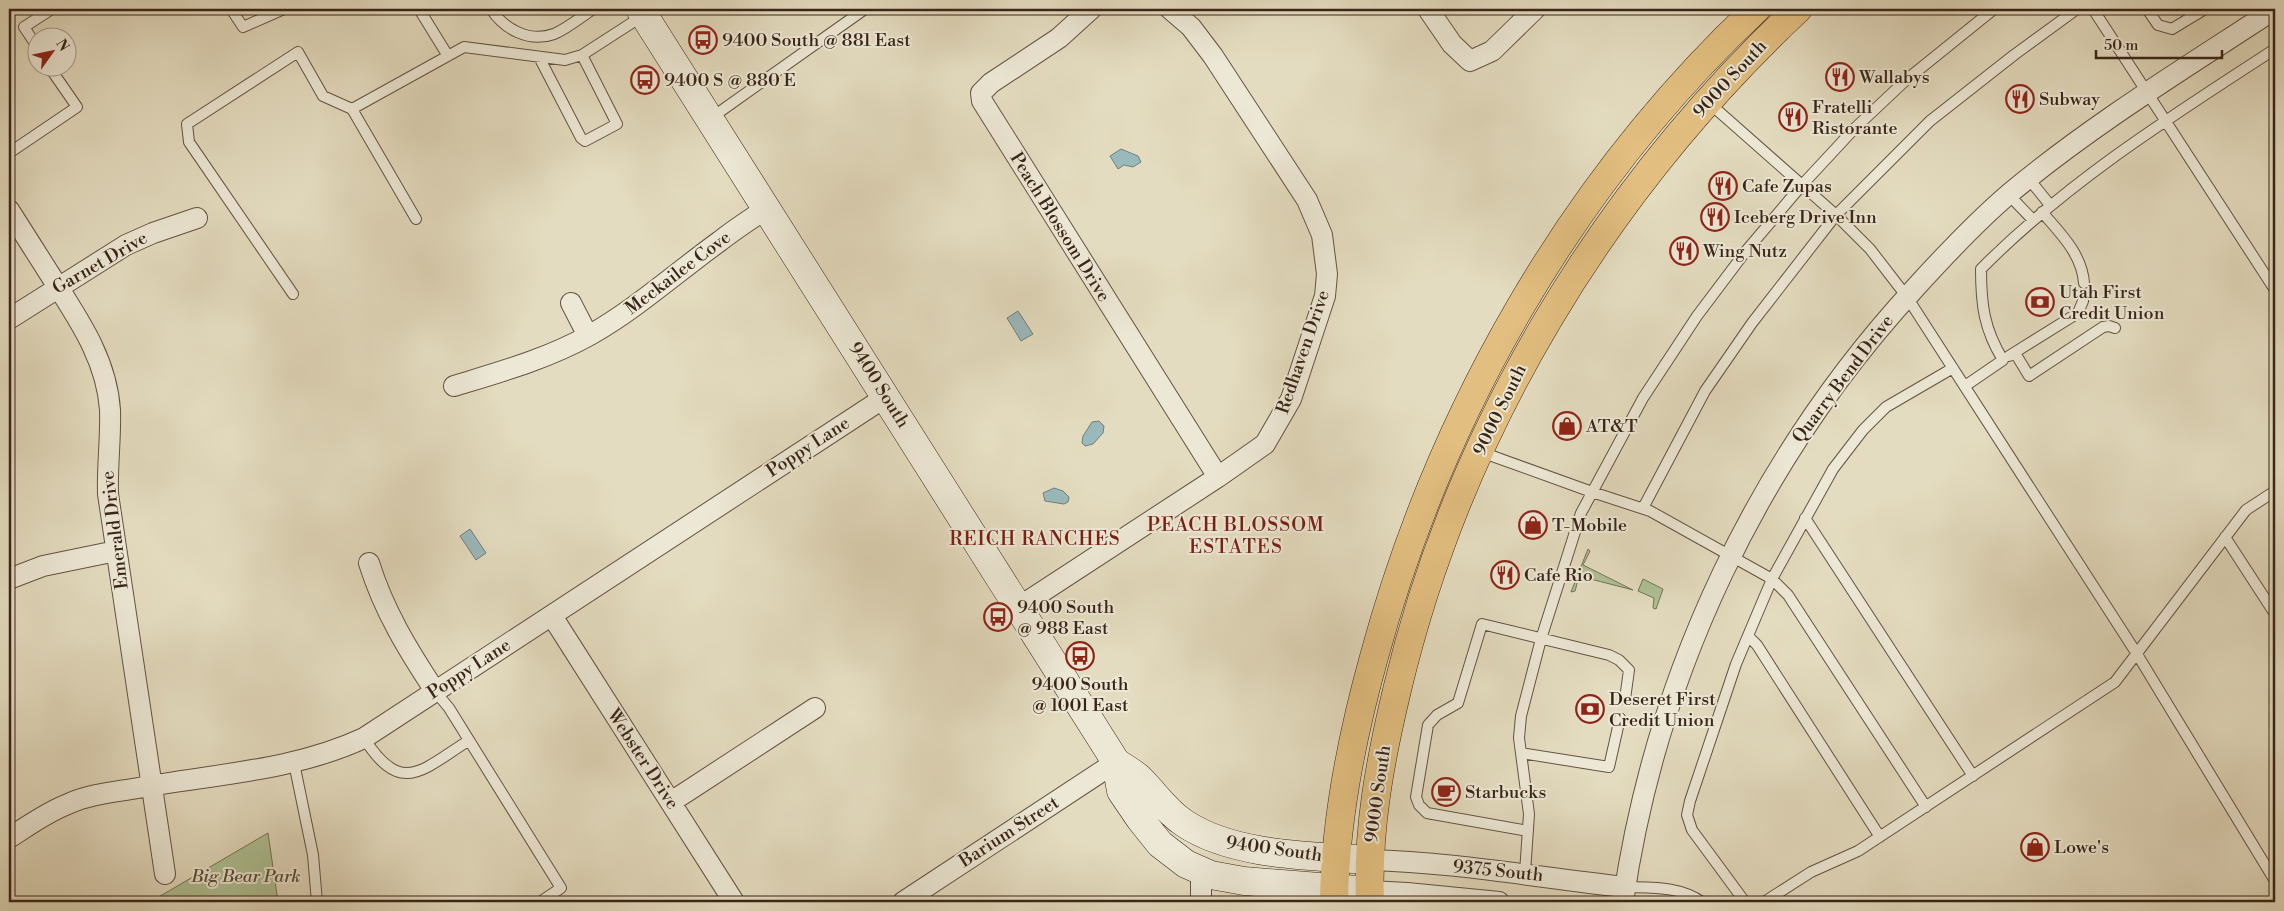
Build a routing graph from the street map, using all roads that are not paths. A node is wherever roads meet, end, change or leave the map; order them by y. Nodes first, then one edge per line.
1 (52, 9) edge
2 (231, 9) edge
3 (284, 9) edge
4 (418, 9) edge
5 (490, 9) edge
6 (593, 9) edge
7 (865, 9) edge
8 (1091, 9) edge
9 (1170, 9) edge
10 (1428, 9) edge
11 (1535, 9) edge
12 (1756, 9) edge
13 (1798, 9) edge
14 (1994, 9) edge
15 (2077, 9) edge
16 (2093, 9) edge
17 (2147, 9) edge
18 (2205, 9) edge
19 (2275, 9) edge
20 (642, 12) edge
21 (28, 33) edge
22 (2275, 49) edge
23 (582, 54) junction
24 (448, 56) junction
25 (538, 57) junction
26 (56, 78) edge
27 (2148, 93) junction
28 (1708, 101) junction
29 (352, 109) junction
30 (710, 119) junction
31 (2167, 120) junction
32 (9, 153) edge
33 (2029, 178) junction
34 (1802, 186) junction
35 (2009, 195) junction
36 (767, 208) junction
37 (2046, 208) junction
38 (9, 210) edge
39 (1836, 215) junction
40 (196, 218) dead end
41 (416, 219) dead end
42 (2033, 220) junction
43 (2084, 283) dead end
44 (58, 287) junction
45 (2275, 290) edge
46 (293, 294) dead end
47 (1907, 297) junction
48 (2083, 301) dead end
49 (571, 303) dead end
50 (9, 319) edge
51 (2115, 328) dead end
52 (588, 336) junction
53 (2014, 353) junction
54 (2003, 360) junction
55 (1953, 368) junction
56 (454, 386) dead end
57 (1965, 386) junction
58 (887, 396) junction
59 (1480, 452) junction
60 (1218, 477) junction
61 (2275, 491) edge
62 (1592, 492) junction
63 (1643, 508) junction
64 (1805, 518) junction
65 (2225, 537) junction
66 (116, 551) junction
67 (1730, 556) junction
68 (369, 564) dead end
69 (9, 579) edge
70 (1772, 579) junction
71 (1019, 607) junction
72 (2275, 614) edge
73 (552, 616) junction
74 (1748, 636) junction
75 (1541, 639) junction
76 (2137, 654) junction
77 (435, 691) junction
78 (1625, 699) dead end
79 (815, 708) dead end
80 (1620, 718) dead end
81 (364, 738) junction
82 (468, 741) junction
83 (1521, 753) junction
84 (1116, 762) junction
85 (294, 763) junction
86 (1972, 776) junction
87 (151, 786) junction
88 (671, 802) junction
89 (1926, 807) junction
90 (1528, 831) junction
91 (1880, 837) junction
92 (9, 838) edge
93 (1336, 858) junction
94 (1369, 860) junction
95 (1201, 871) junction
96 (1525, 873) junction
97 (164, 874) dead end
98 (2275, 881) edge
99 (1334, 895) edge
100 (1624, 895) edge
101 (1370, 897) edge
102 (317, 902) edge
103 (540, 902) edge
104 (734, 902) edge
105 (903, 902) edge
106 (1201, 902) edge
107 (1499, 902) edge
108 (1702, 902) edge
109 (1745, 902) edge
110 (1764, 902) edge

1 - 21 lane
2 - 3 lane
4 - 24 lane
5 - 6 lane
7 - 30 lane
8 - 60 street, Peach Blossom Drive
9 - 60 street, Redhaven Drive
10 - 11 street
12 - 93 main road, 9000 South
13 - 28 main road, 9000 South
14 - 34 lane
15 - 39 lane
16 - 27 lane
17 - 18 lane
19 - 27 street, Quarry Bend Drive
20 - 23 lane
20 - 30 main road, 9400 South
22 - 31 lane
23 - 25 lane
23 - 25 lane
24 - 25 lane
24 - 29 lane
26 - 32 lane
27 - 31 lane
27 - 33 street, Quarry Bend Drive
28 - 34 lane
28 - 59 main road, 9000 South
29 - 41 lane
29 - 46 lane
30 - 36 main road, 9400 South
31 - 37 lane
31 - 45 lane
33 - 35 street, Quarry Bend Drive
33 - 37 lane
34 - 39 lane
34 - 62 lane
35 - 42 lane
35 - 47 street, Quarry Bend Drive
36 - 52 street, Meckailee Cove
36 - 58 main road, 9400 South
37 - 42 lane
37 - 43 lane
38 - 44 street, Emerald Drive
39 - 47 lane
39 - 63 lane
40 - 44 street, Garnet Drive
42 - 54 lane
44 - 50 street, Garnet Drive
44 - 66 street, Emerald Drive
47 - 55 lane
47 - 67 street, Quarry Bend Drive
48 - 53 lane
49 - 52 street
51 - 53 lane
52 - 56 street, Meckailee Cove
53 - 54 lane
54 - 57 lane
55 - 57 lane
55 - 64 lane
57 - 76 lane
58 - 71 main road, 9400 South
58 - 73 street, Poppy Lane
59 - 62 lane
59 - 94 main road, 9000 South
60 - 71 street, Redhaven Drive
61 - 65 lane
62 - 63 lane
62 - 75 lane
63 - 67 lane
64 - 70 lane
64 - 86 lane
65 - 72 lane
65 - 76 lane
66 - 69 street
66 - 87 street, Emerald Drive
67 - 70 lane
67 - 100 street, Quarry Bend Drive
68 - 77 street
70 - 74 lane
70 - 89 lane
71 - 84 main road, 9400 South
73 - 77 street, Poppy Lane
73 - 88 street, Webster Drive
74 - 91 lane
74 - 109 lane
75 - 78 lane
75 - 83 lane
75 - 90 lane
76 - 86 lane
76 - 98 lane
77 - 81 street, Poppy Lane
77 - 82 lane
79 - 88 street
80 - 83 lane
81 - 82 lane
81 - 85 street, Poppy Lane
82 - 103 lane
83 - 90 lane
84 - 93 main road, 9400 South
84 - 95 main road, 9400 South
84 - 105 street, Barium Street
85 - 87 street, Poppy Lane
85 - 102 lane
86 - 89 lane
87 - 92 street, Poppy Lane
87 - 97 street, Emerald Drive
88 - 104 street, Webster Drive
89 - 91 lane
90 - 96 lane
91 - 110 lane
93 - 94 main road, 9400 South
93 - 99 main road, 9000 South
94 - 96 street, 9375 South
94 - 101 main road, 9000 South
95 - 99 main road, 9400 South
95 - 106 street
96 - 100 street, 9375 South
99 - 101 main road, 9400 South
100 - 108 lane
101 - 107 street, 9375 South

